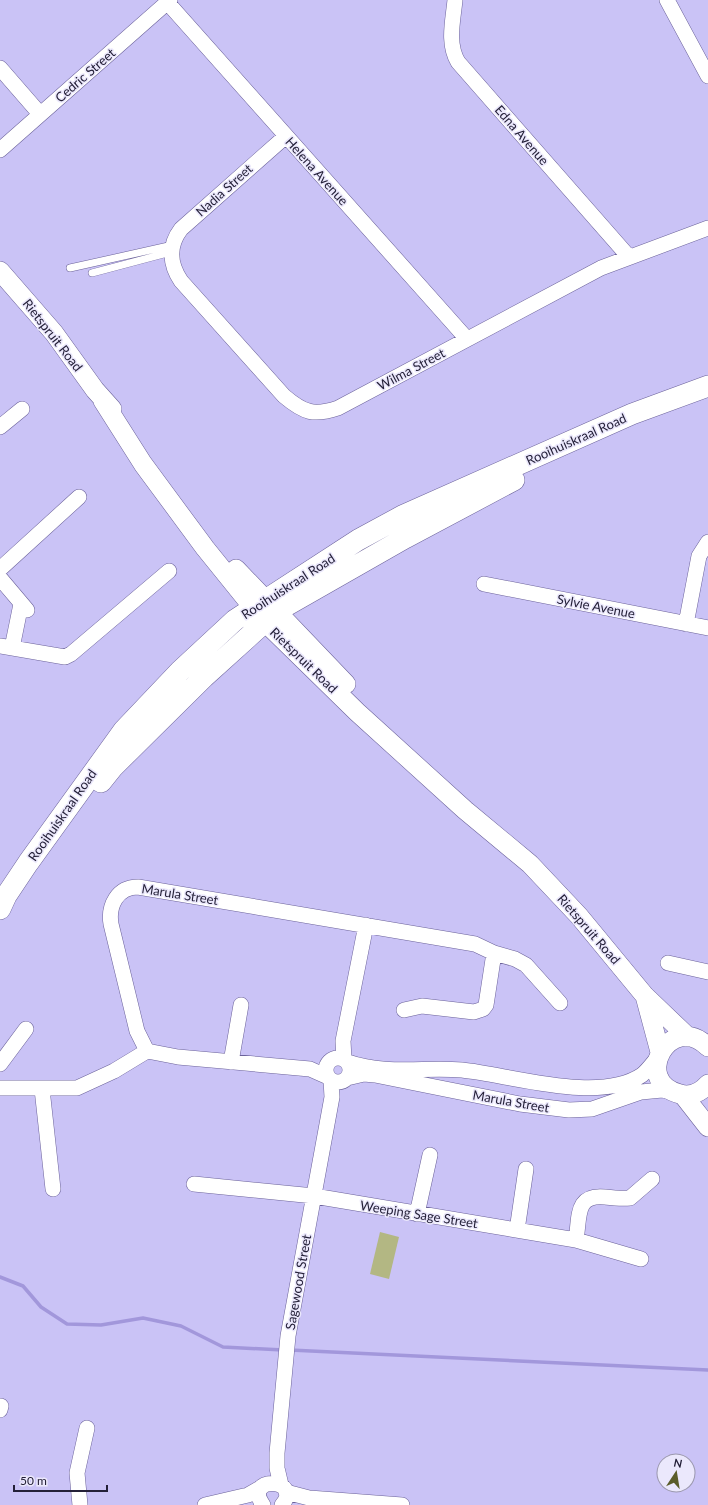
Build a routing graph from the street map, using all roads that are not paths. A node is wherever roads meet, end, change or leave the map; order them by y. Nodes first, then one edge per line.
1 (455, 0) edge
2 (667, 0) edge
3 (169, 1) edge
4 (0, 68) edge
5 (708, 76) edge
6 (40, 114) junction
7 (286, 136) junction
8 (0, 150) edge
9 (708, 228) edge
10 (172, 248) junction
11 (629, 257) junction
12 (70, 268) dead end
13 (0, 271) edge
14 (92, 273) dead end
15 (467, 339) junction
16 (708, 386) edge
17 (22, 409) dead end
18 (0, 427) edge
19 (79, 497) dead end
20 (708, 542) edge
21 (0, 569) edge
22 (169, 571) dead end
23 (0, 578) edge
24 (484, 584) dead end
25 (265, 610) junction
26 (686, 624) junction
27 (708, 628) edge
28 (6, 647) edge
29 (0, 910) edge
30 (366, 924) junction
31 (494, 953) junction
32 (668, 963) dead end
33 (708, 972) edge
34 (645, 996) junction
35 (560, 1003) dead end
36 (241, 1005) dead end
37 (404, 1010) dead end
38 (26, 1029) dead end
39 (701, 1041) edge
40 (147, 1051) junction
41 (659, 1054) junction
42 (231, 1062) junction
43 (0, 1064) edge
44 (337, 1070) junction
45 (550, 1084) junction
46 (708, 1084) edge
47 (0, 1088) edge
48 (42, 1089) junction
49 (678, 1093) junction
50 (547, 1108) junction
51 (708, 1127) edge
52 (430, 1155) dead end
53 (526, 1169) dead end
54 (652, 1179) dead end
55 (194, 1184) dead end
56 (53, 1189) dead end
57 (314, 1196) junction
58 (417, 1214) junction
59 (517, 1230) junction
60 (576, 1240) junction
61 (641, 1258) dead end
62 (87, 1428) dead end
63 (270, 1495) edge
64 (80, 1505) edge
65 (205, 1505) edge
66 (402, 1505) edge

1 - 11 street, Edna Avenue
2 - 5 street
3 - 6 street, Cedric Street
3 - 7 street, Helena Avenue
4 - 6 street
6 - 8 street, Cedric Street
7 - 10 street, Nadia Street
7 - 15 street, Helena Avenue
9 - 11 street, Wilma Street
10 - 12 lane
10 - 14 lane
10 - 15 street, Wilma Street
11 - 15 street, Wilma Street
13 - 25 street, Rietspruit Road
16 - 25 main road, Rooihuiskraal Road
17 - 18 street
19 - 21 street
20 - 26 street
22 - 28 street
23 - 28 street
24 - 26 street, Sylvie Avenue
25 - 29 main road, Rooihuiskraal Road
25 - 34 street, Rietspruit Road
26 - 27 street, Sylvie Avenue
30 - 31 street, Marula Street
30 - 40 street, Marula Street
30 - 44 street, Sagewood Street
31 - 35 street, Marula Street
31 - 37 street
32 - 33 street
34 - 39 street, Rietspruit Road
34 - 41 street, Rietspruit Road
36 - 42 street
38 - 43 street
39 - 41 street
40 - 42 street, Marula Street
40 - 48 street
41 - 45 street, Marula Street
41 - 49 street, Rietspruit Road
42 - 44 street, Marula Street
44 - 45 street, Marula Street
44 - 50 street, Marula Street
44 - 57 street, Sagewood Street
45 - 50 street
46 - 49 street
47 - 48 street
48 - 56 street
49 - 50 street, Marula Street
49 - 51 street
52 - 58 street
53 - 59 street
54 - 60 street
55 - 57 street, Weeping Sage Street
57 - 58 street, Weeping Sage Street
57 - 63 street, Sagewood Street
58 - 59 street, Weeping Sage Street
59 - 60 street, Weeping Sage Street
60 - 61 street, Weeping Sage Street
62 - 64 street
63 - 65 street
63 - 66 street

